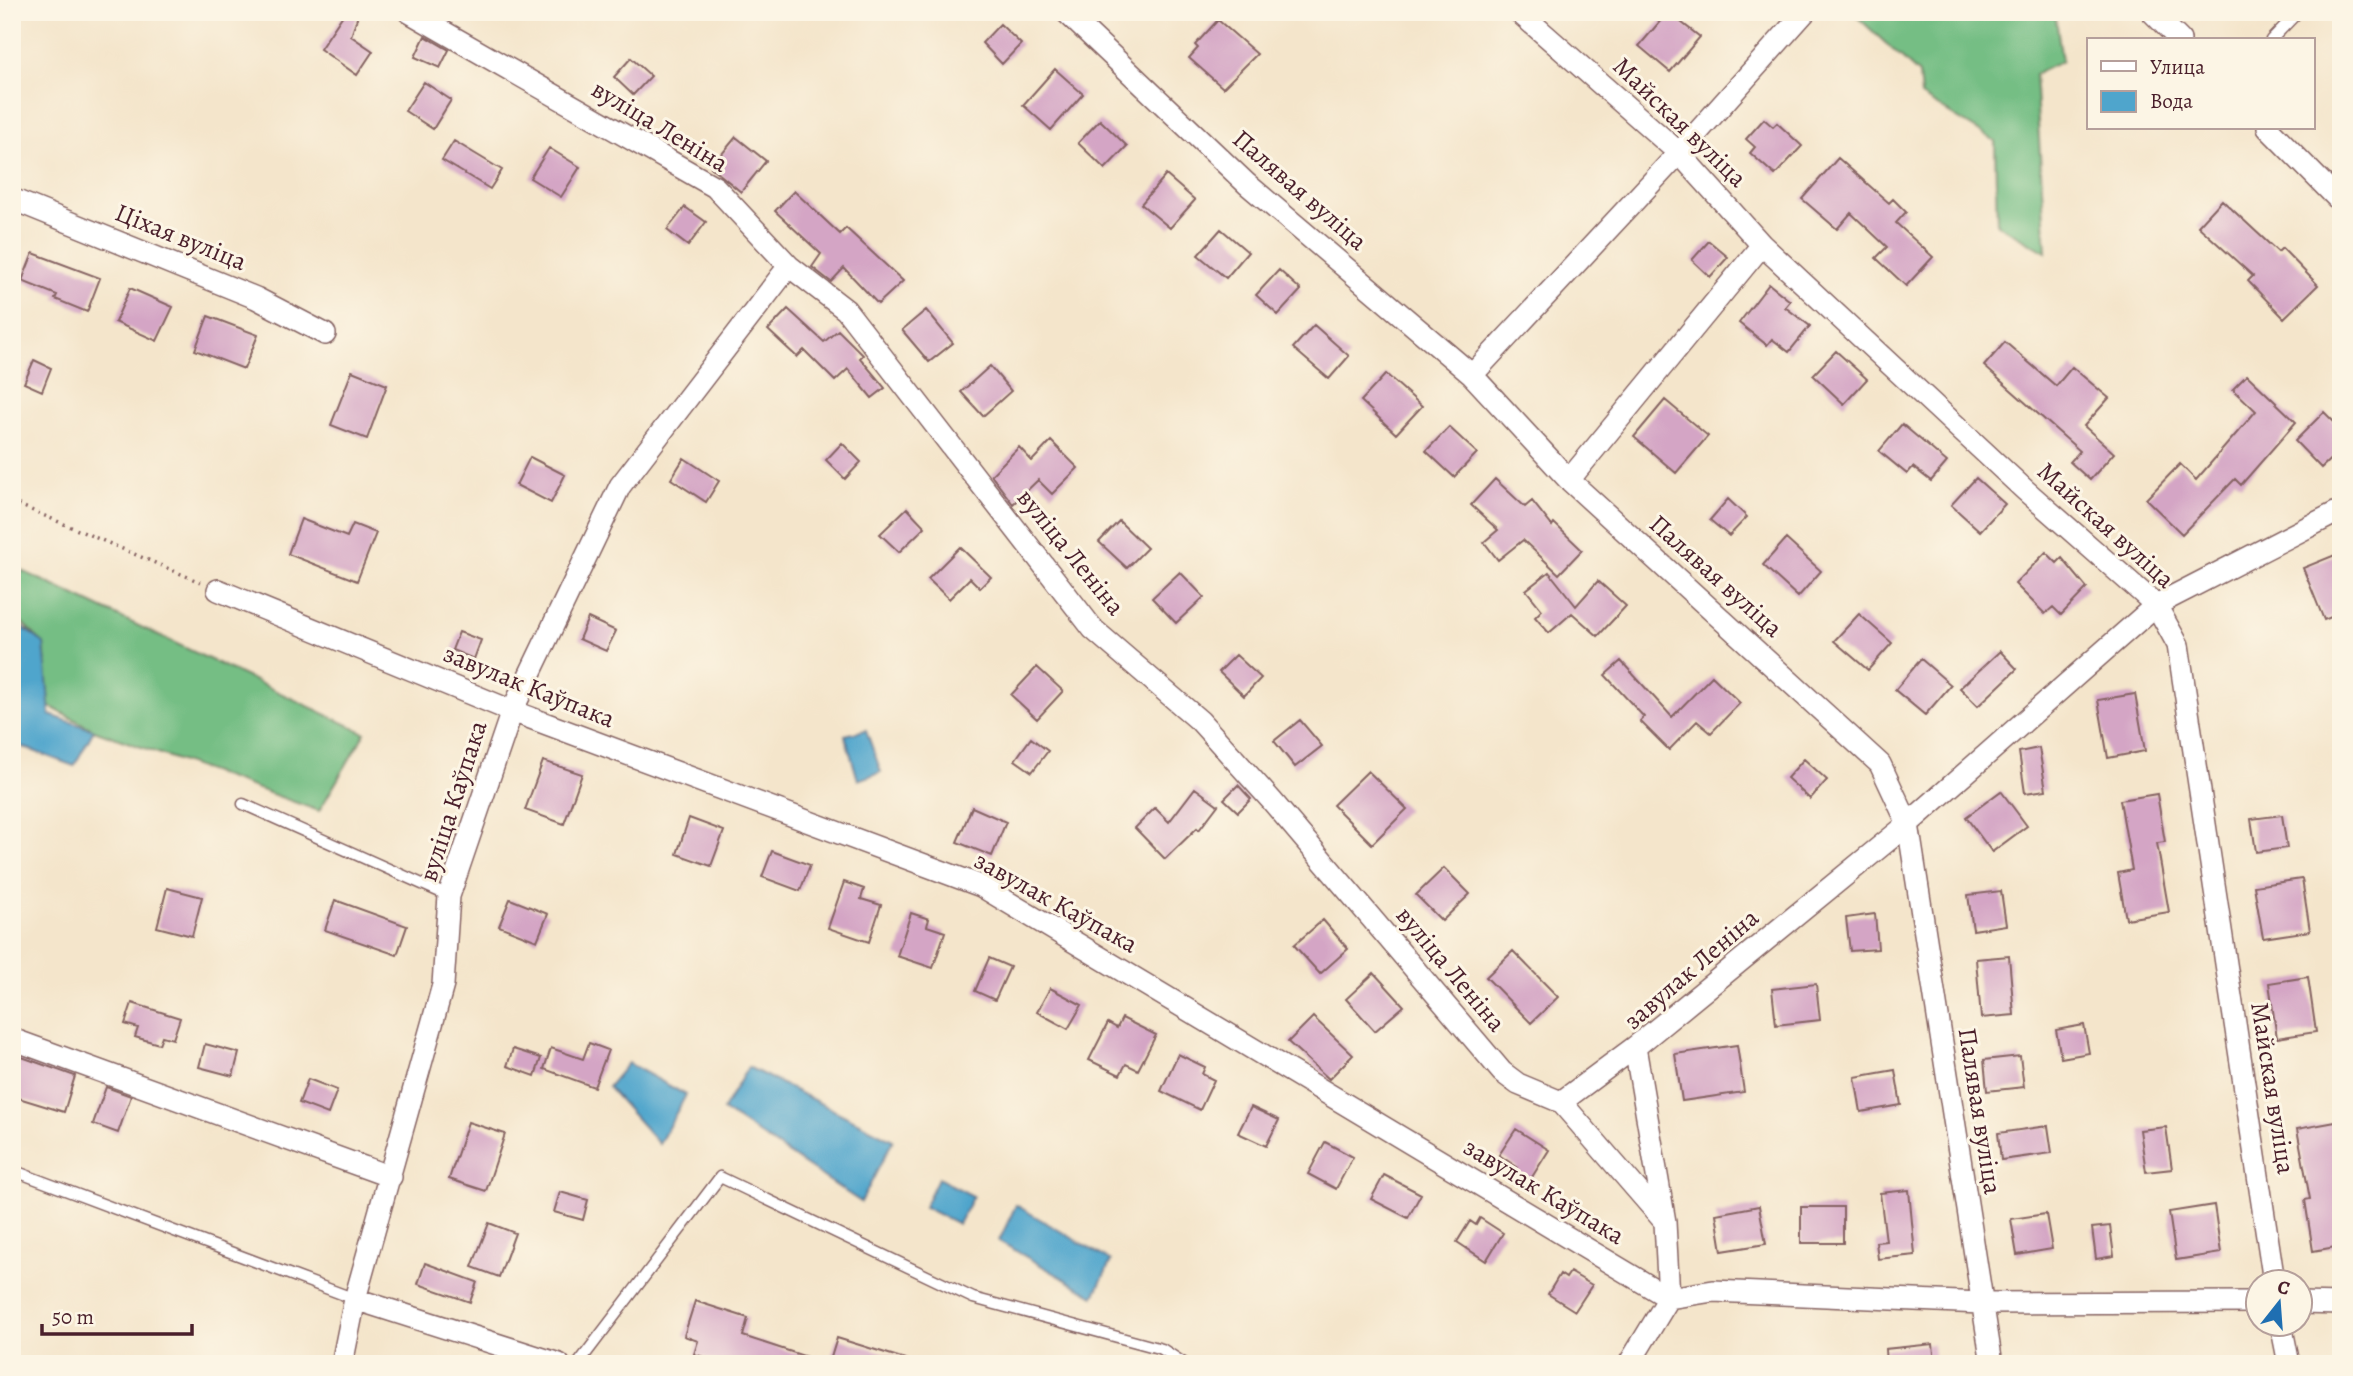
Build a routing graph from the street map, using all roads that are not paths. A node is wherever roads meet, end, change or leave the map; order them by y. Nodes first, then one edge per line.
1 (409, 12) edge
2 (1066, 12) edge
3 (1519, 12) edge
4 (1805, 12) edge
5 (2152, 12) edge
6 (2298, 12) edge
7 (2178, 38) edge
8 (2273, 38) edge
9 (2270, 130) edge
10 (1679, 153) junction
11 (12, 199) edge
12 (2341, 202) edge
13 (1762, 245) junction
14 (789, 266) junction
15 (325, 334) dead end
16 (1472, 375) junction
17 (1569, 480) junction
18 (2341, 510) edge
19 (218, 590) road end
20 (2156, 605) junction
21 (512, 711) junction
22 (243, 804) dead end
23 (1908, 824) junction
24 (449, 896) junction
25 (12, 1039) edge
26 (1636, 1046) junction
27 (1561, 1102) junction
28 (12, 1170) edge
29 (391, 1177) junction
30 (1665, 1222) junction
31 (2272, 1268) edge
32 (355, 1298) junction
33 (1670, 1298) junction
34 (1981, 1303) junction
35 (2244, 1303) edge
36 (2314, 1303) edge
37 (2341, 1304) edge
38 (2284, 1338) edge
39 (342, 1364) edge
40 (559, 1364) edge
41 (578, 1364) edge
42 (1185, 1364) edge
43 (1629, 1364) edge
44 (1992, 1364) edge
45 (2289, 1364) edge

1 - 14 street, вуліца Леніна
2 - 16 street, Палявая вуліца
3 - 10 street, Майская вуліца
4 - 10 street
5 - 7 street
6 - 8 lane
9 - 12 street
10 - 13 street, Майская вуліца
10 - 16 street
11 - 15 street, Ціхая вуліца
13 - 17 street
13 - 20 street, Майская вуліца
14 - 21 street, вуліца Каўпака
14 - 27 street, вуліца Леніна
16 - 17 street, Палявая вуліца
17 - 23 street, Палявая вуліца
18 - 20 street, завулак Леніна
19 - 21 street, завулак Каўпака
20 - 23 street, завулак Леніна
20 - 31 street, Майская вуліца
21 - 24 street, вуліца Каўпака
21 - 33 street, завулак Каўпака
22 - 24 lane
23 - 26 street, завулак Леніна
23 - 34 street, Палявая вуліца
24 - 29 street, вуліца Каўпака
25 - 29 street
26 - 27 street
26 - 30 street, завулак Леніна
27 - 30 street, вуліца Леніна
28 - 32 lane
29 - 32 street, вуліца Каўпака
30 - 33 street, завулак Леніна
32 - 39 street, вуліца Каўпака
32 - 40 street
33 - 34 street
33 - 43 street
34 - 35 street
34 - 44 street, Палявая вуліца
36 - 37 street
38 - 45 street
41 - 42 lane

